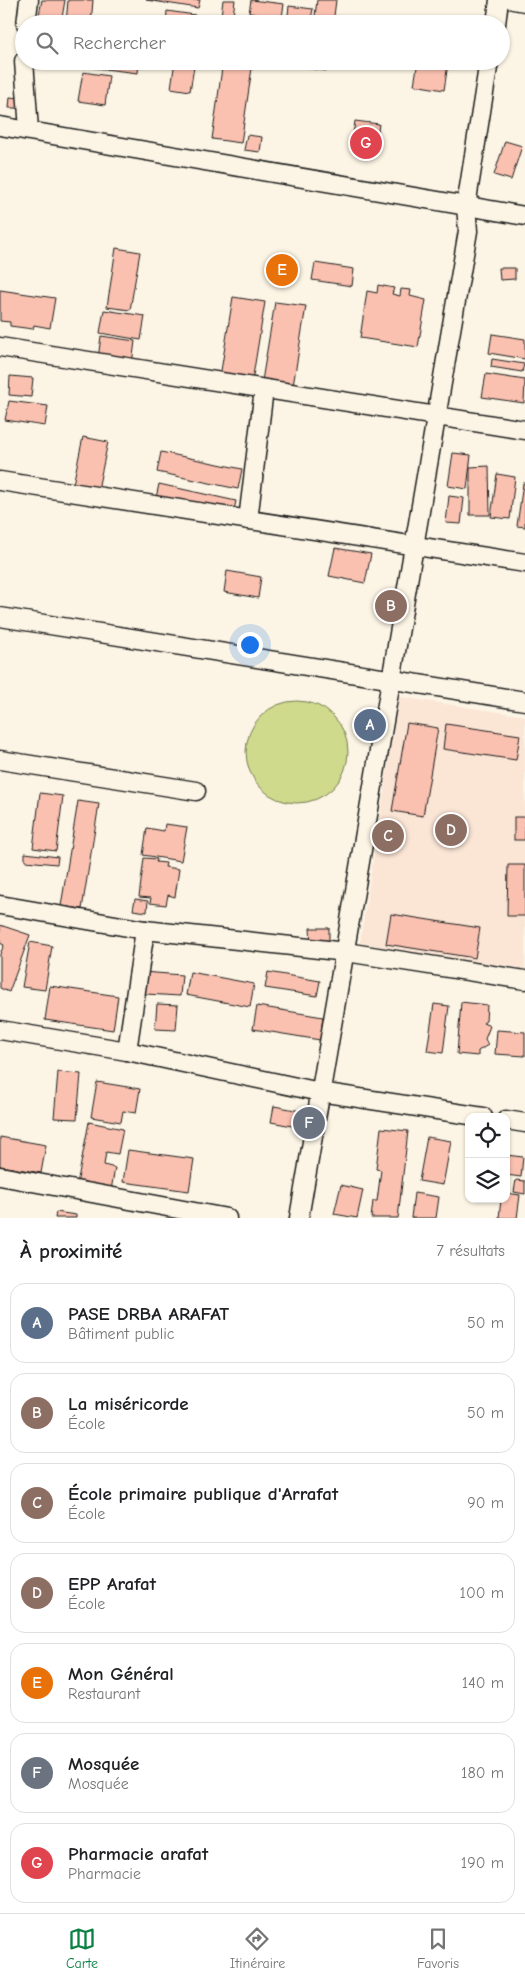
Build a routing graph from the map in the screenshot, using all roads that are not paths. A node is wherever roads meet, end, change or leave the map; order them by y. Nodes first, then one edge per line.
1 (29, 0) edge
2 (499, 0) edge
3 (514, 0) edge
4 (525, 2) edge
5 (27, 15) edge
6 (497, 15) edge
7 (25, 70) edge
8 (488, 70) edge
9 (0, 126) edge
10 (28, 130) junction
11 (466, 206) junction
12 (525, 216) edge
13 (0, 347) edge
14 (264, 389) junction
15 (436, 416) junction
16 (525, 430) edge
17 (0, 481) edge
18 (248, 520) junction
19 (415, 546) junction
20 (525, 564) edge
21 (0, 617) edge
22 (392, 680) junction
23 (525, 701) edge
24 (0, 760) edge
25 (196, 791) dead end
26 (0, 905) edge
27 (145, 930) junction
28 (346, 952) junction
29 (525, 980) edge
30 (0, 1030) edge
31 (127, 1051) junction
32 (320, 1092) junction
33 (465, 1114) edge
34 (510, 1121) edge
35 (525, 1123) edge
36 (0, 1176) edge
37 (227, 1218) edge
38 (299, 1218) edge

1 - 5 street
2 - 6 street
3 - 4 street
7 - 10 street
8 - 11 street
9 - 10 street
10 - 11 street
11 - 12 street
11 - 15 street
13 - 14 street
14 - 15 street
14 - 18 street
15 - 16 street
15 - 19 street
17 - 18 street
18 - 19 street
19 - 20 street
19 - 22 street
21 - 22 street
22 - 23 street
22 - 28 street
24 - 25 street
26 - 27 street
27 - 28 street
27 - 31 street
28 - 29 street
28 - 32 street
30 - 31 street
31 - 32 street
32 - 33 street
32 - 38 street
34 - 35 street
36 - 37 street

